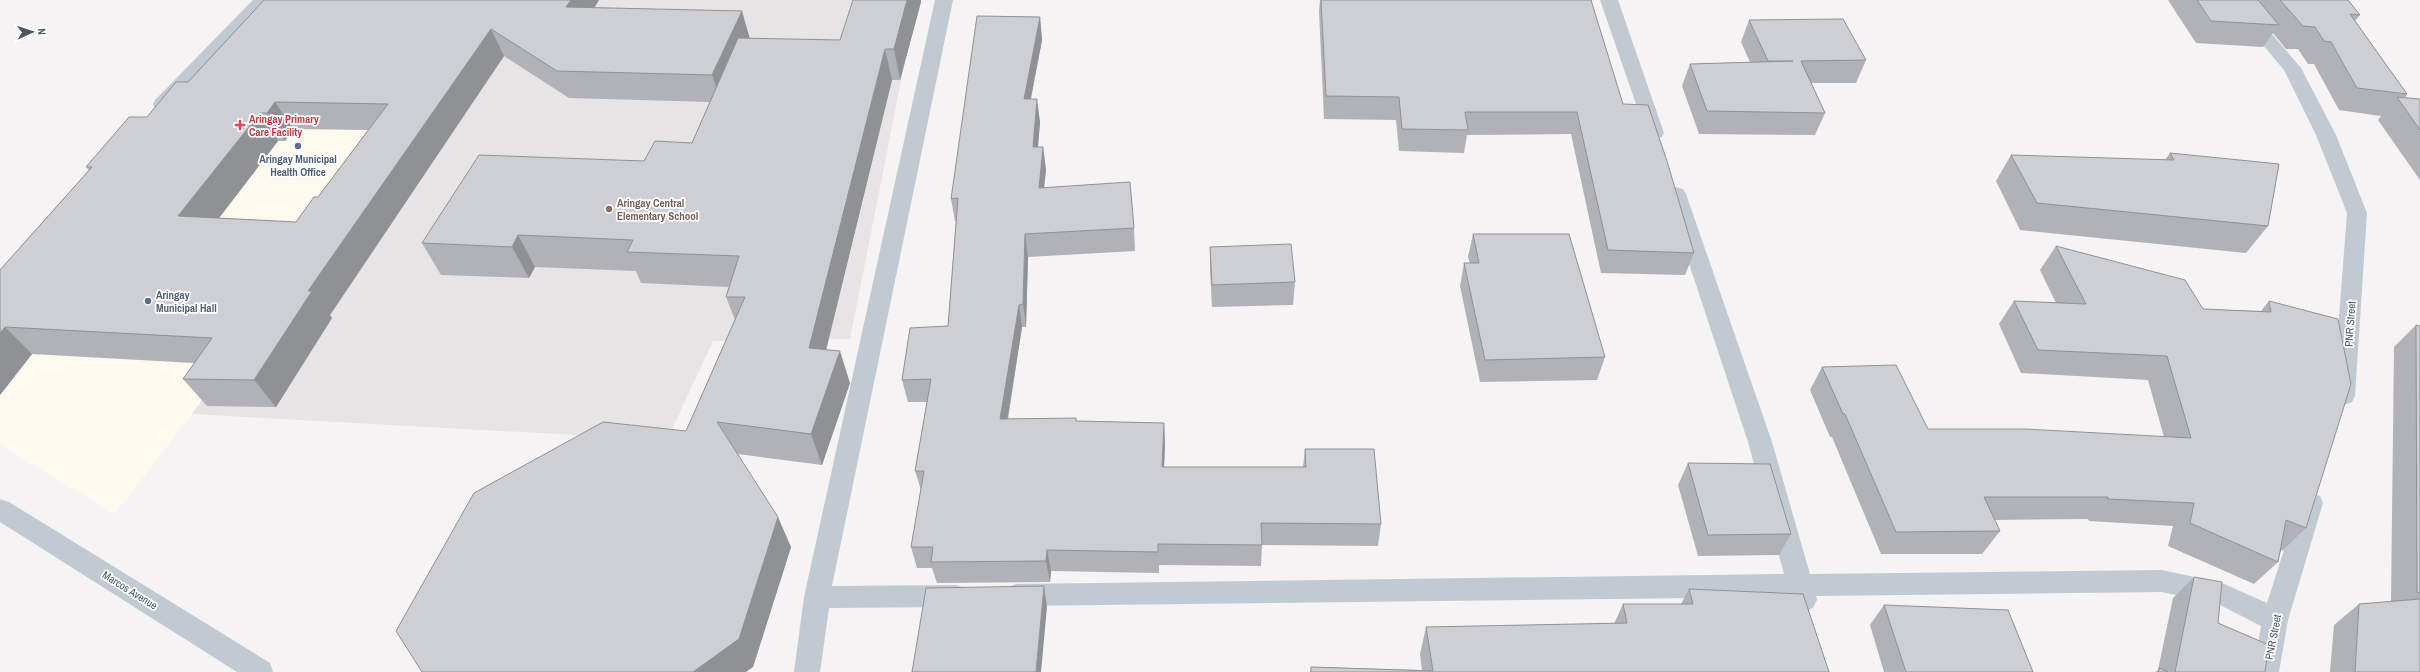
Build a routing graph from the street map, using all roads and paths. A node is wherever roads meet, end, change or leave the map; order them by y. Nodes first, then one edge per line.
1 (263, 0) edge
2 (944, 0) edge
3 (1609, 0) edge
4 (2234, 0) edge
5 (148, 118) edge
6 (1661, 150) edge
7 (1668, 172) edge
8 (2337, 420) edge
9 (2318, 479) edge
10 (0, 509) edge
11 (1800, 586) junction
12 (817, 597) junction
13 (2275, 620) junction
14 (1811, 622) edge
15 (260, 672) edge
16 (808, 672) edge
17 (2266, 672) edge

1 - 5 street
2 - 12 street
3 - 6 street
4 - 8 street, PNR Street
7 - 11 street
9 - 13 street, PNR Street
10 - 15 street, Marcos Avenue
11 - 12 street
11 - 13 street
11 - 14 street
12 - 16 street
13 - 17 street, PNR Street

